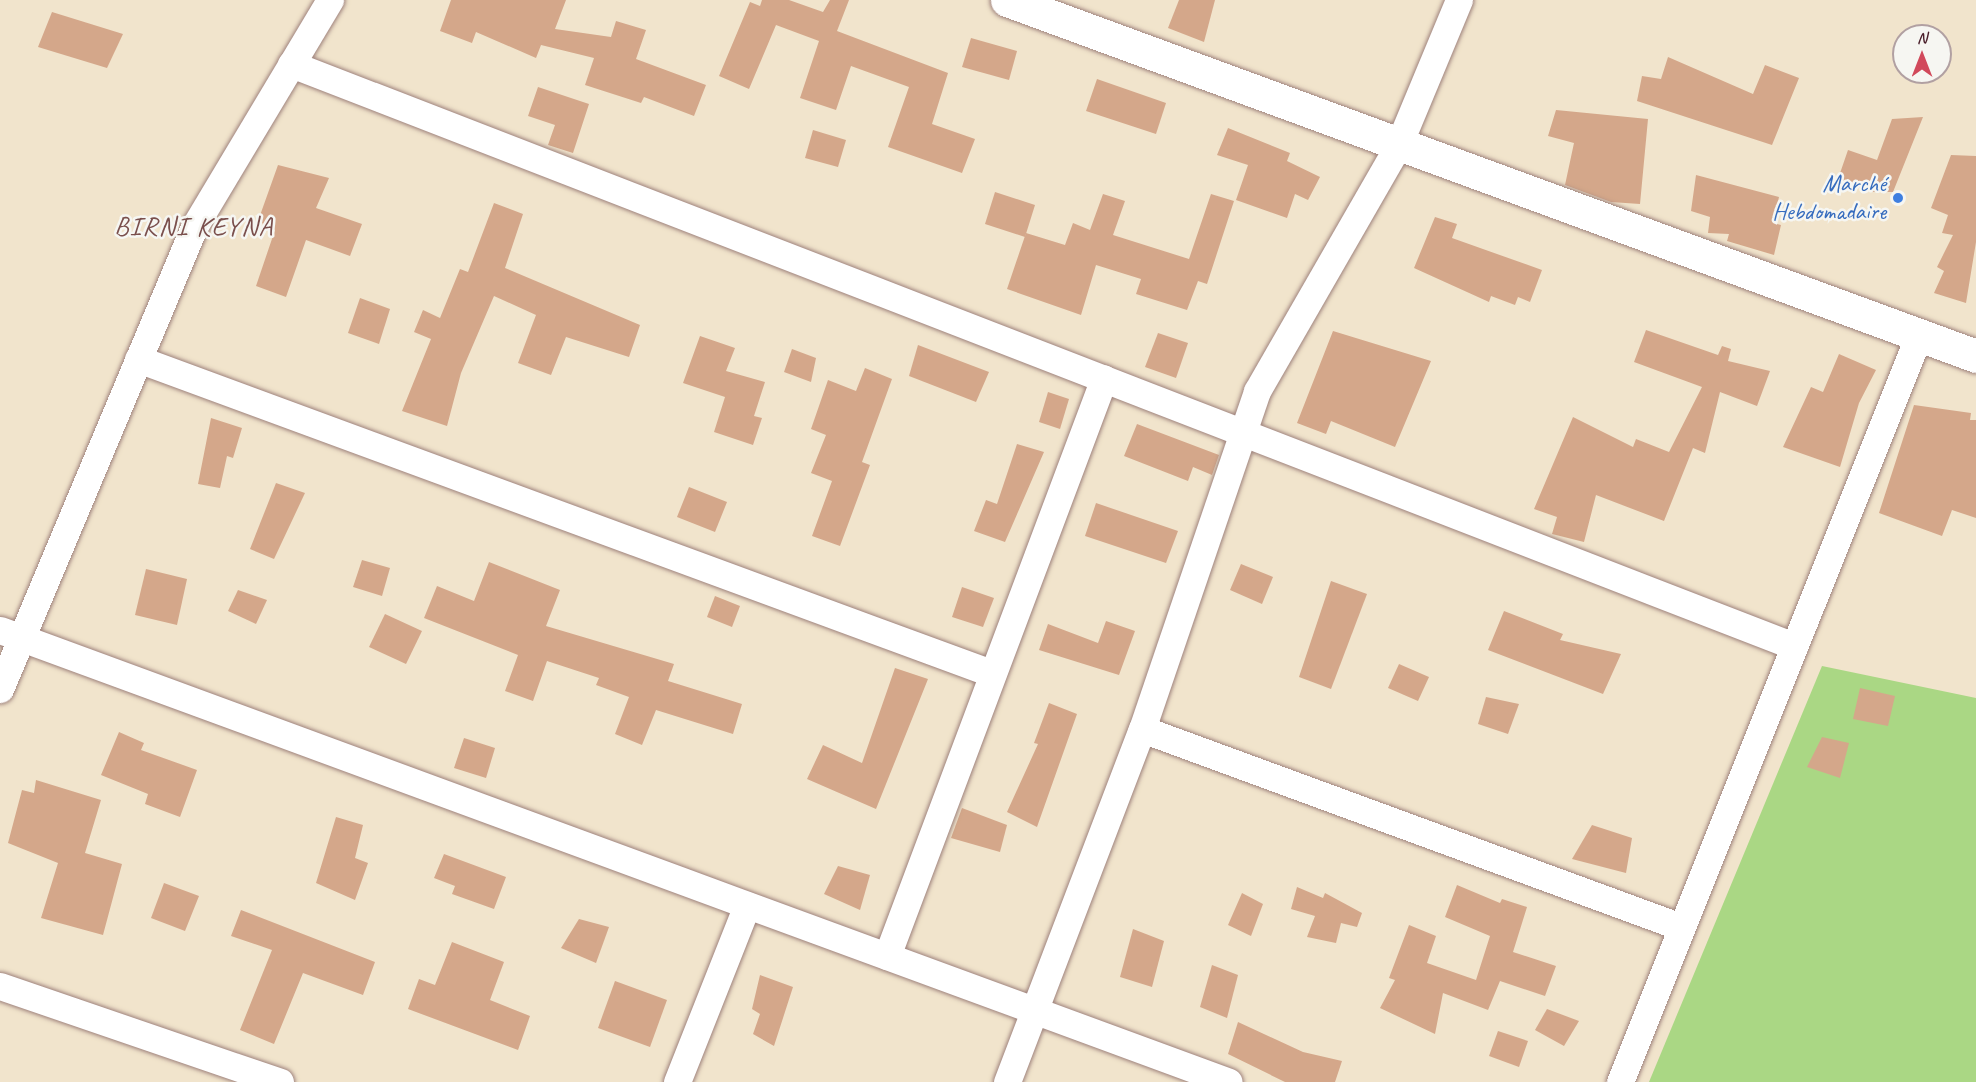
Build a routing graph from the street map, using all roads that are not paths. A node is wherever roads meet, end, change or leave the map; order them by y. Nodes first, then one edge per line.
1 (330, 0) edge
2 (1007, 0) edge
3 (1459, 0) edge
4 (291, 64) junction
5 (1399, 144) junction
6 (1919, 335) junction
7 (1976, 356) edge
8 (138, 359) junction
9 (1104, 378) junction
10 (1243, 432) junction
11 (10, 634) edge
12 (1794, 646) junction
13 (991, 673) junction
14 (0, 689) edge
15 (1142, 729) junction
16 (747, 905) junction
17 (1682, 927) junction
18 (887, 956) junction
19 (0, 987) edge
20 (1035, 1011) junction
21 (279, 1082) edge
22 (677, 1082) edge
23 (1007, 1082) edge
24 (1229, 1082) edge
25 (1620, 1082) edge

1 - 4 street
2 - 5 highway
3 - 5 street
4 - 8 street
4 - 9 street
5 - 6 highway
5 - 10 street
6 - 7 highway
6 - 12 street
8 - 11 street
8 - 13 street
9 - 10 street
9 - 13 street
10 - 12 street
10 - 15 street
11 - 14 street
11 - 16 street
12 - 17 street
13 - 18 street
15 - 17 street
15 - 20 street
16 - 18 street
16 - 22 street
17 - 25 street
18 - 20 street
19 - 21 street
20 - 23 street
20 - 24 street

